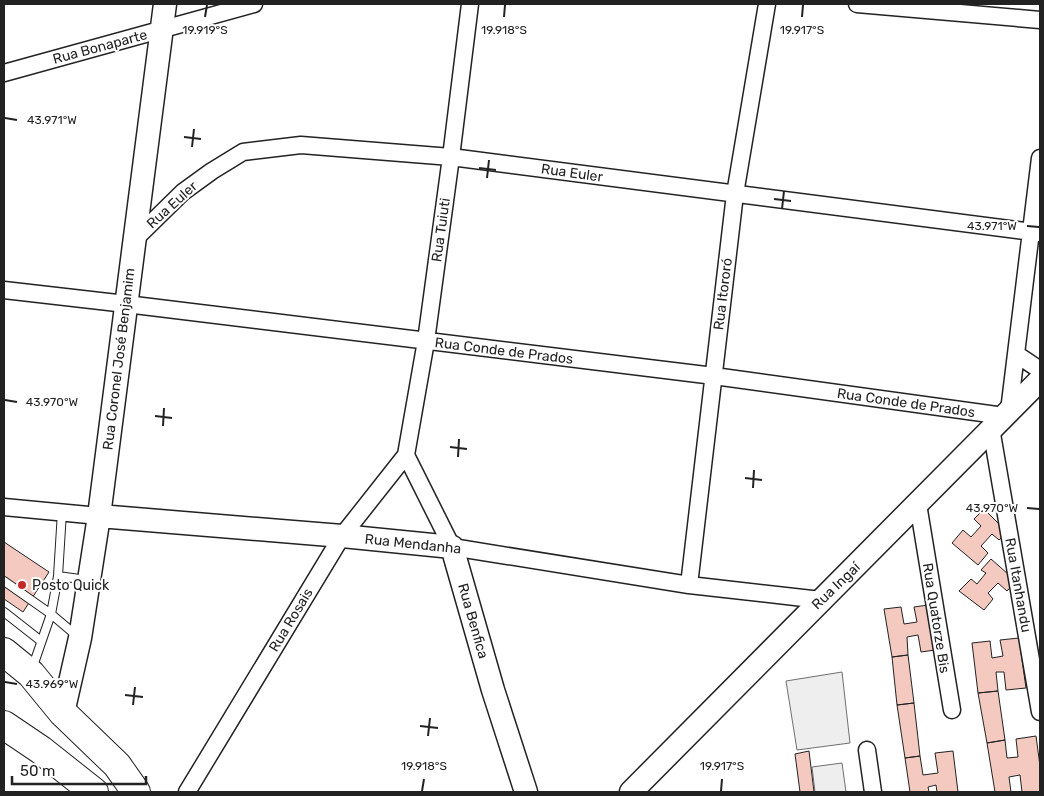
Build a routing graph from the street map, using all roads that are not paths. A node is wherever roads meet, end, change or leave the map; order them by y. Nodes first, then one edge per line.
1 (165, 4) edge
2 (254, 4) edge
3 (470, 4) edge
4 (767, 4) edge
5 (857, 4) edge
6 (1040, 20) edge
7 (161, 30) junction
8 (4, 73) edge
9 (451, 157) junction
10 (1040, 158) edge
11 (735, 194) junction
12 (1036, 232) edge
13 (134, 240) junction
14 (4, 290) edge
15 (126, 304) junction
16 (426, 341) junction
17 (1016, 354) junction
18 (1040, 370) edge
19 (714, 376) junction
20 (1040, 380) edge
21 (1001, 418) junction
22 (406, 455) junction
23 (4, 507) edge
24 (62, 512) junction
25 (919, 515) junction
26 (99, 516) junction
27 (342, 536) junction
28 (452, 547) junction
29 (58, 576) junction
30 (89, 580) junction
31 (4, 581) edge
32 (689, 585) junction
33 (821, 600) junction
34 (4, 612) edge
35 (51, 614) junction
36 (80, 638) junction
37 (41, 641) junction
38 (4, 652) edge
39 (31, 674) junction
40 (952, 710) dead end
41 (1040, 712) edge
42 (63, 713) junction
43 (4, 725) edge
44 (867, 750) dead end
45 (94, 792) edge
46 (136, 792) edge
47 (187, 792) edge
48 (526, 792) edge
49 (631, 792) edge
50 (873, 792) edge

1 - 7 street, Rua Coronel José Benjamim
2 - 7 street, Rua Bonaparte
3 - 9 street, Rua Tuiuti
4 - 11 street, Rua Itororó
5 - 6 street
7 - 8 street, Rua Bonaparte
7 - 13 street, Rua Coronel José Benjamim
9 - 11 street, Rua Euler
9 - 13 street, Rua Euler
9 - 16 street, Rua Tuiuti
10 - 12 street, Rua Itanhandu
11 - 12 street, Rua Euler
11 - 19 street, Rua Itororó
12 - 17 street, Rua Itanhandu
13 - 15 street, Rua Coronel José Benjamim
14 - 15 street, Rua Conde de Prados
15 - 16 street, Rua Conde de Prados
15 - 26 street, Rua Coronel José Benjamim
16 - 19 street, Rua Conde de Prados
16 - 22 street, Rua Tuiuti
17 - 18 street
17 - 21 street, Rua Itanhandu
19 - 21 street, Rua Conde de Prados
19 - 32 street, Rua Itororó
20 - 21 street, Rua Ingaí
21 - 25 street, Rua Ingaí
21 - 41 street, Rua Itanhandu
22 - 27 street, Rua Rosais
22 - 28 street, Rua Benfica
23 - 24 street, Rua Mendanha
24 - 26 street, Rua Mendanha
24 - 29 lane
25 - 33 street, Rua Ingaí
25 - 40 street, Rua Quatorze Bis
26 - 27 street, Rua Mendanha
26 - 30 street, Rua Coronel José Benjamim
27 - 28 street, Rua Mendanha
27 - 47 street, Rua Rosais
28 - 32 street, Rua Mendanha
28 - 48 street, Rua Benfica
29 - 30 lane
29 - 35 lane
30 - 36 street, Rua Coronel José Benjamim
31 - 35 lane
32 - 33 street, Rua Mendanha
33 - 49 street, Rua Ingaí
34 - 37 lane
35 - 36 lane
35 - 37 lane
36 - 42 street, Rua Coronel José Benjamim
37 - 39 lane
38 - 39 highway
39 - 42 highway
42 - 46 highway
43 - 45 highway
44 - 50 street

